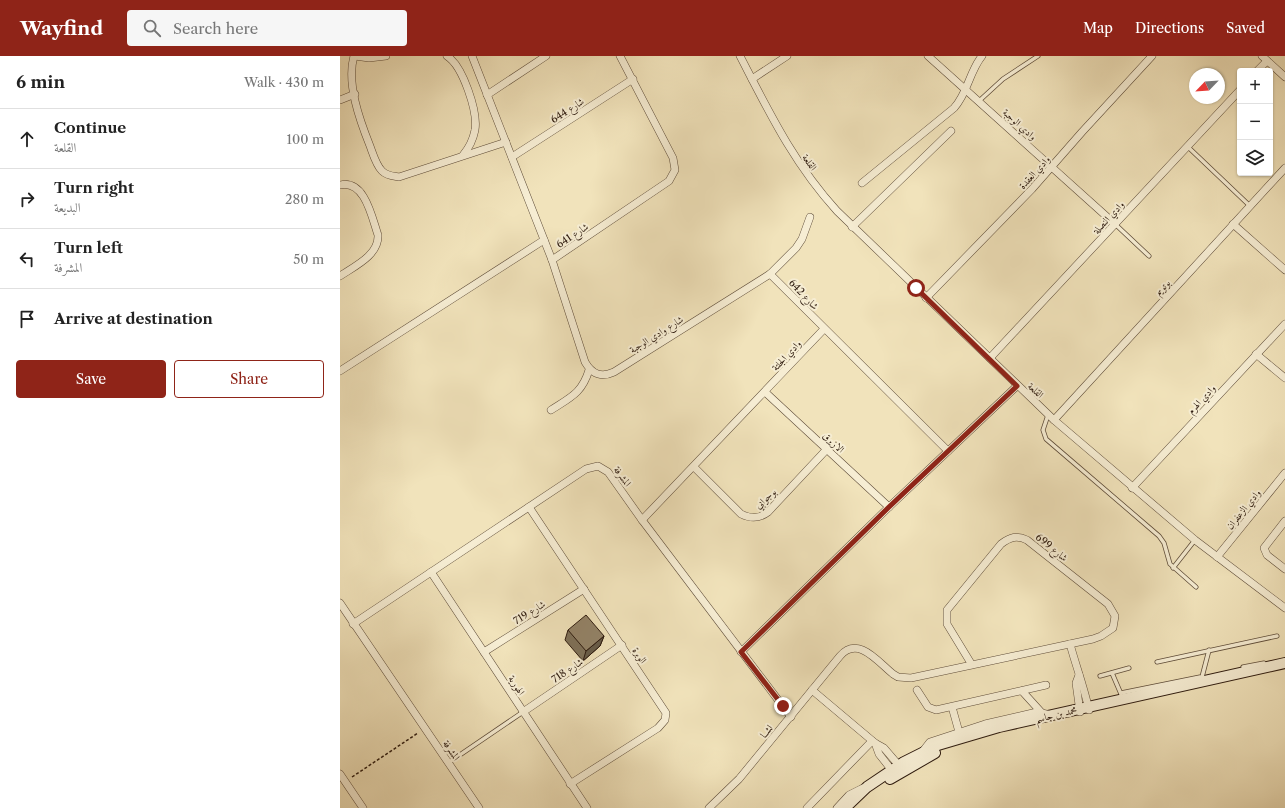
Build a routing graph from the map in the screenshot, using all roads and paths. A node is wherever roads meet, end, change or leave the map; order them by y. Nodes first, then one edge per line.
1 (355, 56) edge
2 (386, 56) edge
3 (447, 56) edge
4 (472, 56) edge
5 (546, 56) edge
6 (620, 56) edge
7 (740, 56) edge
8 (787, 56) edge
9 (928, 56) edge
10 (982, 56) edge
11 (1038, 56) edge
12 (1152, 56) edge
13 (1265, 58) edge
14 (1259, 68) edge
15 (1285, 77) edge
16 (633, 79) junction
17 (752, 79) junction
18 (965, 89) junction
19 (1237, 93) edge
20 (355, 94) junction
21 (487, 95) junction
22 (340, 100) edge
23 (979, 101) junction
24 (951, 131) dead end
25 (506, 142) junction
26 (1187, 146) junction
27 (463, 156) junction
28 (512, 157) junction
29 (1053, 166) junction
30 (1285, 168) edge
31 (862, 183) dead end
32 (340, 185) edge
33 (1250, 206) junction
34 (810, 217) dead end
35 (1115, 224) junction
36 (1233, 224) junction
37 (852, 227) junction
38 (544, 240) junction
39 (1149, 256) dead end
40 (552, 260) junction
41 (1285, 270) edge
42 (770, 274) junction
43 (340, 276) edge
44 (926, 298) junction
45 (1285, 324) edge
46 (824, 329) junction
47 (1256, 354) junction
48 (990, 358) junction
49 (589, 370) junction
50 (340, 371) edge
51 (1285, 378) edge
52 (1017, 386) junction
53 (765, 392) junction
54 (551, 410) dead end
55 (1051, 417) junction
56 (827, 449) junction
57 (948, 451) junction
58 (694, 467) junction
59 (1285, 473) edge
60 (1132, 488) junction
61 (529, 507) junction
62 (889, 507) junction
63 (642, 520) junction
64 (1285, 521) edge
65 (1195, 540) junction
66 (1217, 557) junction
67 (1173, 568) junction
68 (1285, 569) edge
69 (431, 572) junction
70 (1196, 587) dead end
71 (584, 589) junction
72 (340, 603) edge
73 (1285, 608) edge
74 (353, 624) junction
75 (1277, 636) dead end
76 (1070, 644) junction
77 (622, 645) junction
78 (1208, 650) junction
79 (484, 652) junction
80 (741, 652) junction
81 (1157, 662) dead end
82 (972, 665) junction
83 (1282, 666) edge
84 (1129, 668) dead end
85 (1112, 673) junction
86 (1100, 676) dead end
87 (1202, 677) junction
88 (1046, 685) dead end
89 (812, 690) junction
90 (917, 690) dead end
91 (1022, 691) junction
92 (1122, 696) junction
93 (952, 707) junction
94 (1085, 710) junction
95 (523, 712) junction
96 (1041, 712) junction
97 (1051, 715) junction
98 (791, 717) junction
99 (425, 728) junction
100 (960, 732) junction
101 (874, 742) junction
102 (923, 751) junction
103 (448, 763) junction
104 (897, 770) junction
105 (340, 774) edge
106 (345, 782) junction
107 (570, 784) junction
108 (867, 787) junction
109 (363, 808) edge
110 (479, 808) edge
111 (587, 808) edge
112 (709, 808) edge
113 (807, 808) edge
114 (837, 808) edge
115 (845, 808) edge
116 (852, 808) edge

1 - 2 street
1 - 20 street
3 - 27 street
4 - 21 street, شارع 641
5 - 21 street
6 - 16 street, شارع 641
7 - 17 street, القلعة
8 - 17 street
9 - 18 street, وادي الوجبة
10 - 18 street
11 - 23 lane
12 - 29 street, وادي العقدة
13 - 14 street
13 - 15 street
16 - 28 street, شارع 644
16 - 40 street, شارع 641
17 - 37 street, القلعة
18 - 23 street, وادي الوجبة
18 - 31 street
19 - 26 street, وادي النصلة
20 - 22 street
20 - 27 street
21 - 25 street, شارع 641
23 - 29 street, وادي الوجبة
24 - 37 street
25 - 27 street
25 - 28 street, شارع 641
26 - 33 lane
26 - 35 street, وادي النصلة
28 - 38 street, شارع 641
29 - 35 street, وادي الوجبة
29 - 44 street, وادي العقدة
30 - 33 street, بوتويم
32 - 43 street
33 - 36 street, بوتويم
34 - 42 street, شارع وادي الوجبة
35 - 39 lane
35 - 48 street, وادي النصلة
36 - 41 street
36 - 55 street, بوتويم
37 - 44 street, القلعة
38 - 40 street, شارع 641
38 - 50 street
40 - 49 street
42 - 46 street, شارع 642
42 - 49 street, شارع وادي الوجبة
44 - 48 street, القلعة
45 - 47 street, وادي الهرم
46 - 53 street, وادي الجلتة
46 - 57 street
47 - 51 street
47 - 60 street, وادي الهرم
48 - 52 street, القلعة
49 - 54 street
52 - 55 street, القلعة
52 - 57 street
53 - 56 street, الازيرق
53 - 58 street, وادي الجلتة
55 - 60 street, القلعة
55 - 67 lane
56 - 58 street, بوجوابي
56 - 62 street, الازيرق
57 - 62 street
58 - 63 street, وادي الجلتة
59 - 66 street, وادي الزعفران
60 - 65 street, القلعة
61 - 63 street, المشرفة
61 - 69 street, المشرفة
61 - 71 street, الوبرة
62 - 80 street
63 - 80 street, المشرفة
64 - 68 street
65 - 66 street, القلعة
65 - 67 lane
66 - 73 street, القلعة
67 - 70 lane
69 - 74 street, المشرفة
69 - 79 street, الهورية
71 - 77 street, الوبرة
71 - 79 street, شارع 719
72 - 74 street, المشرفة
74 - 99 street, المشرفة
75 - 78 lane
76 - 82 street, شارع 699
76 - 82 street, شارع 699
76 - 94 street
77 - 95 street, شارع 718
77 - 107 street, الوبرة
78 - 81 lane
78 - 87 lane
79 - 95 street, الهورية
80 - 98 street, المشرفة
82 - 89 street, شارع 699
83 - 87 lane
83 - 92 street, محمد بن جاسم
83 - 94 street, محمد بن جاسم
84 - 85 lane
85 - 86 lane
85 - 92 lane
87 - 92 lane
88 - 91 street
89 - 98 street, لشــا
89 - 101 street
90 - 93 street
91 - 93 street
91 - 96 street
92 - 94 street, محمد بن جاسم
93 - 100 street
94 - 97 street, محمد بن جاسم
94 - 104 street, محمد بن جاسم
95 - 103 lane
95 - 107 street, الهورية
96 - 97 street
96 - 100 street
97 - 102 street, محمد بن جاسم
98 - 112 street, لشــا
99 - 103 street, المشرفة
99 - 106 path
100 - 102 street
101 - 104 street
101 - 113 street
102 - 104 street, محمد بن جاسم
103 - 110 street, المشرفة
104 - 108 street, محمد بن جاسم
104 - 116 street, محمد بن جاسم
105 - 106 street
106 - 109 street
107 - 111 street, الهورية
108 - 114 street
108 - 115 street, محمد بن جاسم

